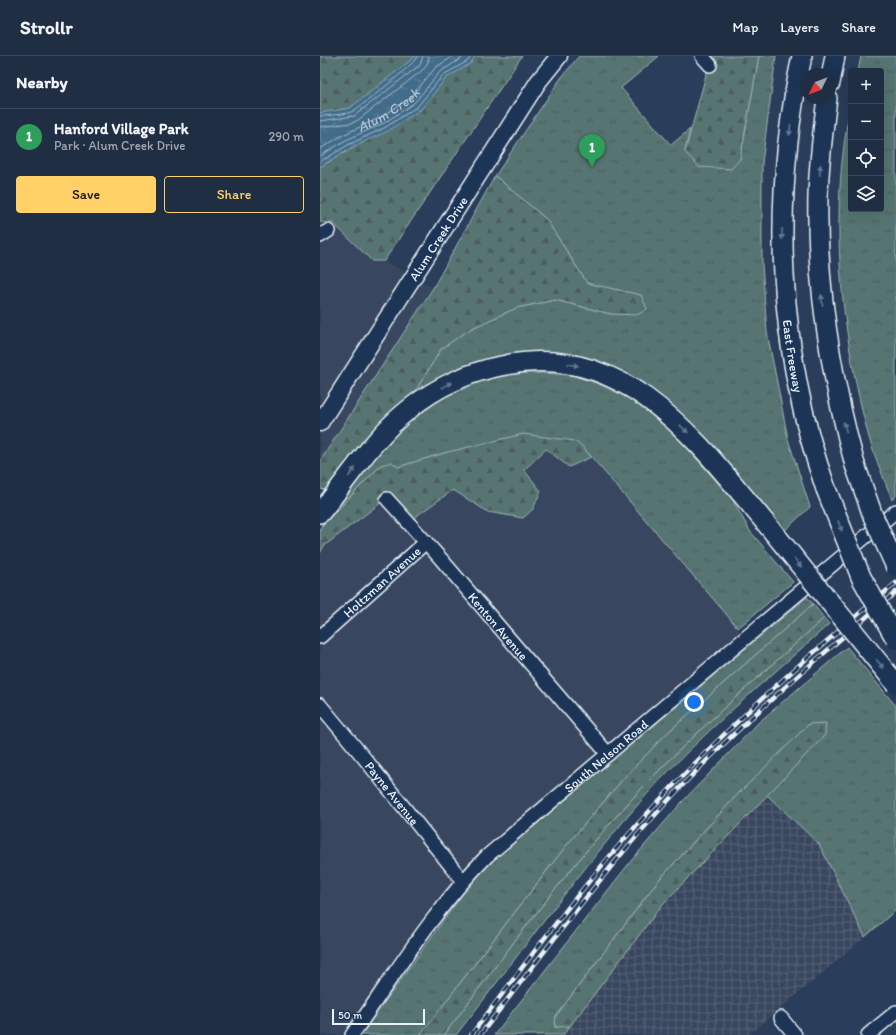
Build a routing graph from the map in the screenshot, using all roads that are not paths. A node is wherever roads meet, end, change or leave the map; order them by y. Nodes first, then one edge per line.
1 (559, 56) edge
2 (802, 56) edge
3 (835, 56) edge
4 (833, 68) edge
5 (826, 104) edge
6 (322, 417) edge
7 (387, 500) dead end
8 (896, 511) edge
9 (320, 513) edge
10 (426, 542) junction
11 (896, 567) edge
12 (320, 638) edge
13 (896, 639) edge
14 (896, 684) edge
15 (320, 705) edge
16 (608, 754) junction
17 (464, 881) junction
18 (896, 1012) edge
19 (781, 1018) dead end
20 (352, 1035) edge
21 (795, 1035) edge
22 (868, 1035) edge

1 - 6 main road, Alum Creek Drive
2 -> 13 highway, East Freeway, bridge
3 - 4 highway
11 -> 5 highway, bridge
7 - 10 street, Kenton Avenue
8 - 16 street, South Nelson Road
9 -> 14 highway, bridge
10 - 12 street, Holtzman Avenue
10 - 16 street, Kenton Avenue
15 - 17 street, Payne Avenue
16 - 17 street, South Nelson Road
17 - 20 street, South Nelson Road
18 - 22 street
19 - 21 street

